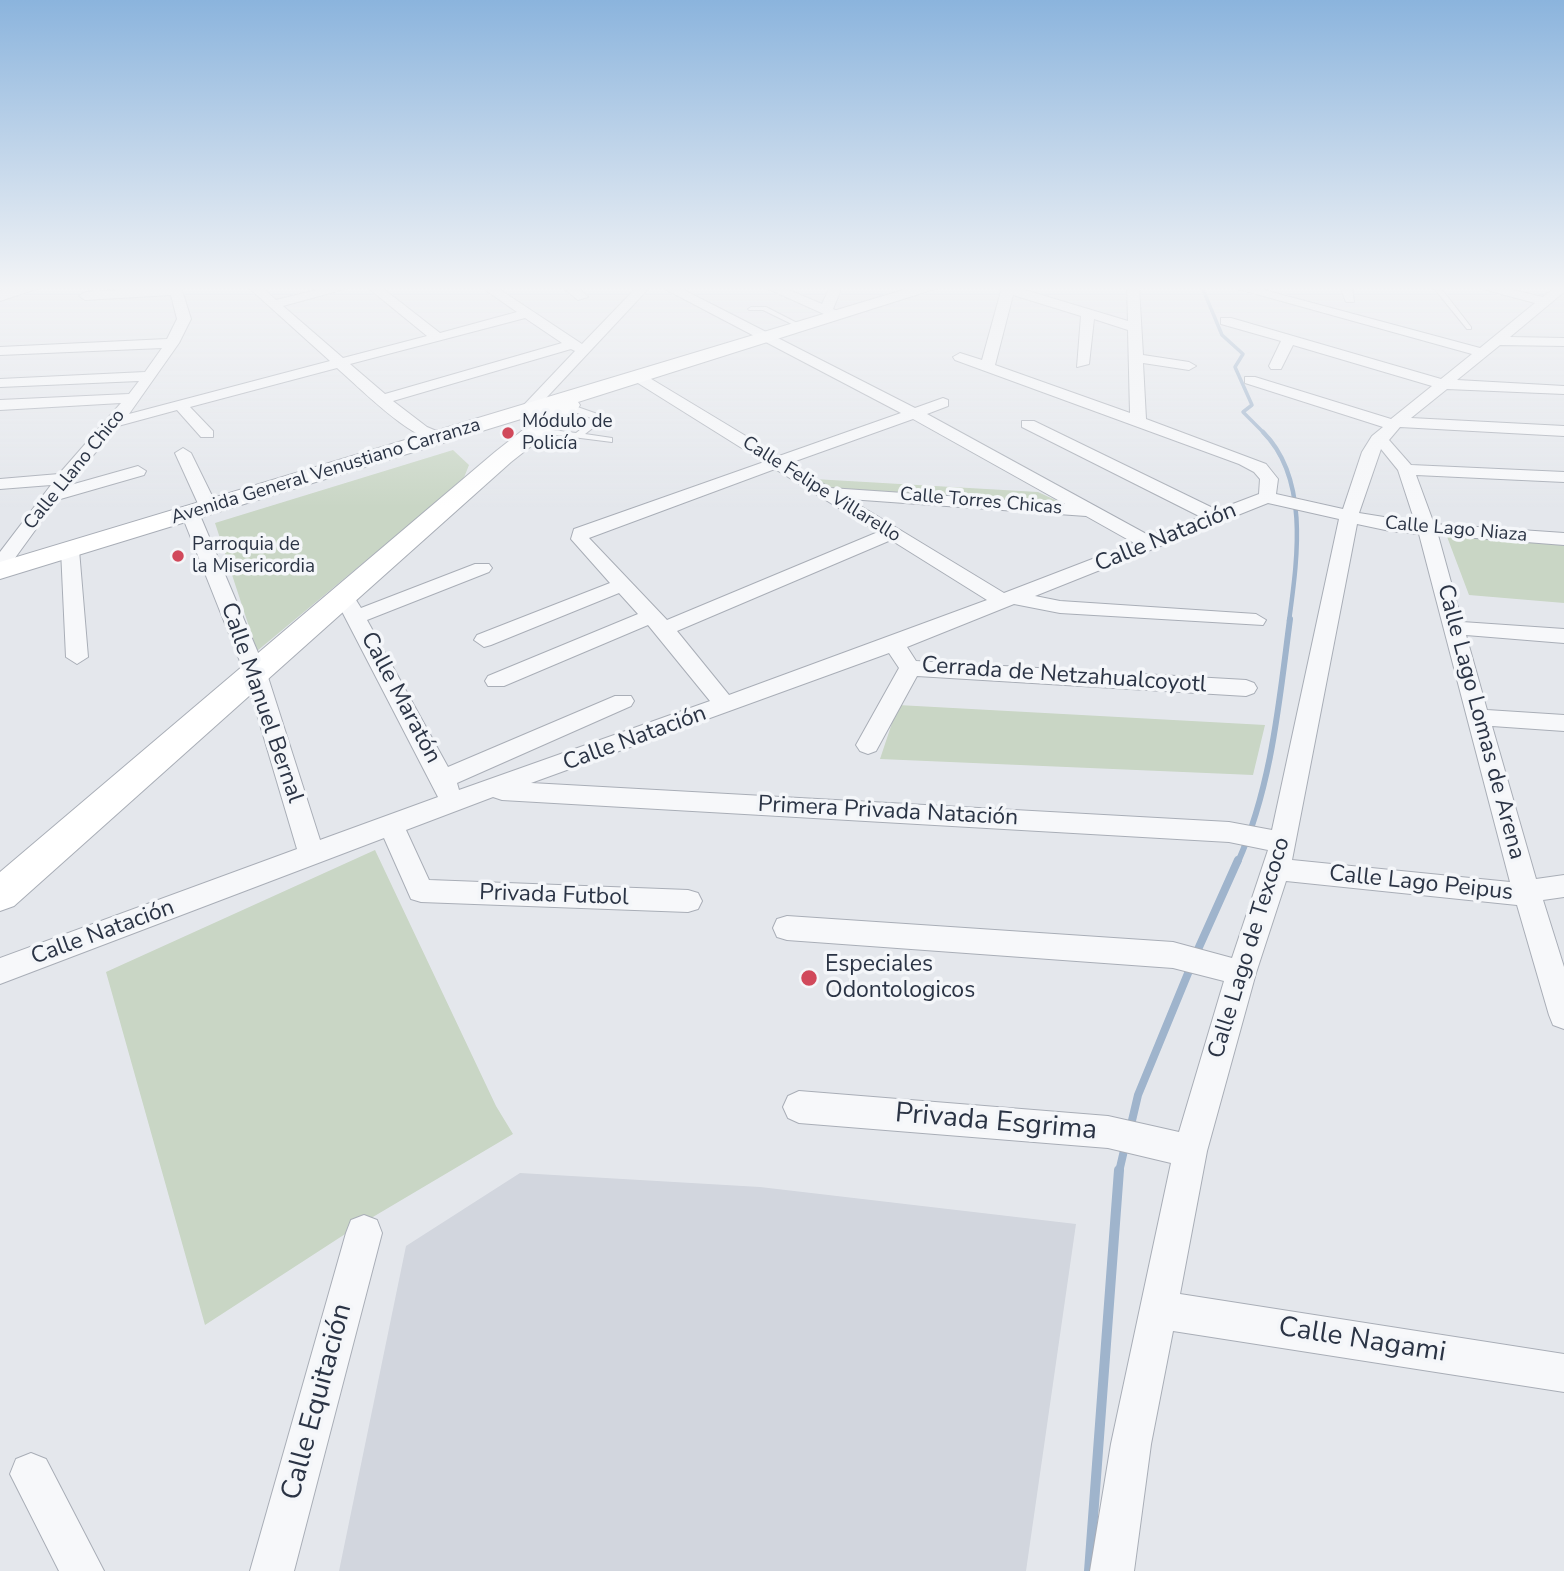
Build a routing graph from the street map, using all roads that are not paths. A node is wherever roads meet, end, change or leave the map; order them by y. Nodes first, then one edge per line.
1 (160, 360) edge
2 (339, 360) edge
3 (356, 360) edge
4 (529, 360) edge
5 (570, 360) edge
6 (693, 360) edge
7 (813, 360) edge
8 (969, 360) edge
9 (988, 360) edge
10 (1082, 360) edge
11 (1135, 360) edge
12 (1151, 360) edge
13 (1279, 360) edge
14 (1360, 360) edge
15 (1473, 360) edge
16 (343, 364) junction
17 (1082, 364) dead end
18 (1189, 366) dead end
19 (1276, 366) dead end
20 (987, 367) junction
21 (149, 376) junction
22 (638, 377) junction
23 (1250, 380) dead end
24 (0, 383) edge
25 (1442, 384) junction
26 (1564, 390) edge
27 (134, 398) junction
28 (382, 400) junction
29 (574, 400) junction
30 (943, 403) dead end
31 (0, 405) edge
32 (181, 406) junction
33 (914, 413) junction
34 (532, 420) junction
35 (115, 422) junction
36 (1138, 422) junction
37 (1028, 424) dead end
38 (1395, 424) junction
39 (1564, 431) edge
40 (207, 434) dead end
41 (578, 436) junction
42 (440, 438) junction
43 (1378, 439) junction
44 (609, 440) dead end
45 (183, 453) dead end
46 (503, 457) junction
47 (778, 464) junction
48 (1406, 470) junction
49 (138, 471) dead end
50 (1564, 477) edge
51 (64, 479) junction
52 (0, 484) edge
53 (829, 493) junction
54 (52, 496) junction
55 (1276, 499) junction
56 (200, 511) junction
57 (1091, 512) junction
58 (1349, 517) junction
59 (1218, 518) junction
60 (1427, 530) junction
61 (892, 533) junction
62 (1564, 538) edge
63 (1150, 544) junction
64 (70, 550) junction
65 (0, 565) edge
66 (482, 568) dead end
67 (0, 572) edge
68 (624, 584) junction
69 (1010, 600) junction
70 (350, 606) junction
71 (1256, 620) dead end
72 (657, 622) junction
73 (1454, 628) junction
74 (1564, 636) edge
75 (484, 640) dead end
76 (894, 644) junction
77 (77, 657) dead end
78 (911, 667) junction
79 (256, 674) junction
80 (496, 681) dead end
81 (1246, 688) dead end
82 (623, 701) dead end
83 (726, 706) junction
84 (1478, 717) junction
85 (1564, 723) edge
86 (868, 746) dead end
87 (443, 779) junction
88 (492, 790) junction
89 (452, 802) junction
90 (391, 825) junction
91 (1266, 846) junction
92 (312, 855) junction
93 (1564, 886) edge
94 (0, 895) edge
95 (1527, 895) junction
96 (688, 901) dead end
97 (787, 928) dead end
98 (0, 971) edge
99 (1241, 973) junction
100 (1564, 1015) edge
101 (799, 1107) dead end
102 (1181, 1149) junction
103 (363, 1233) dead end
104 (1160, 1310) junction
105 (1564, 1373) edge
106 (31, 1474) dead end
107 (82, 1571) edge
108 (272, 1571) edge
109 (1112, 1571) edge

1 - 21 street, Calle Llano Chico
2 - 16 street
3 - 16 street
4 - 28 street
5 - 34 street
6 - 22 main road
7 - 33 street
8 - 20 street
9 - 20 street
10 - 17 street
11 - 36 street
12 - 18 street
13 - 19 street
14 - 25 street
15 - 25 street, Calle Lago de Texcoco
16 - 28 street
16 - 32 street
20 - 36 street
21 - 24 street, Calle Llano Chico
21 - 27 street, Calle Llano Chico
22 - 29 main road
22 - 47 street, Calle Felipe Villarello
23 - 38 street
25 - 26 street
25 - 38 street, Calle Lago de Texcoco
27 - 31 street
27 - 35 street, Calle Llano Chico
28 - 42 street
29 - 34 main road
29 - 41 lane
30 - 33 street
32 - 35 street
32 - 40 street
33 - 47 street
33 - 57 street
34 - 41 lane
34 - 42 main road, Avenida General Venustiano Carranza
34 - 46 main road
35 - 51 street, Calle Llano Chico
36 - 55 street
37 - 59 street
38 - 39 street
38 - 43 street, Calle Lago de Texcoco
41 - 44 lane
42 - 46 main road
42 - 56 main road, Avenida General Venustiano Carranza
43 - 48 street, Calle Lago Lomas de Arena
43 - 58 street, Calle Lago de Texcoco
45 - 56 street, Calle Manuel Bernal
46 - 70 main road
47 - 53 street, Calle Felipe Villarello
47 - 68 street
48 - 50 street
48 - 60 street, Calle Lago Lomas de Arena
49 - 54 street
51 - 52 street
51 - 54 street, Calle Llano Chico
53 - 57 street, Calle Torres Chicas
53 - 61 street, Calle Felipe Villarello
54 - 65 street, Calle Llano Chico
55 - 58 street, Calle Lago Niaza
55 - 59 street, Calle Natación
56 - 64 main road, Avenida General Venustiano Carranza
56 - 79 street, Calle Manuel Bernal
57 - 63 street
58 - 60 street, Calle Lago Niaza
58 - 91 street, Calle Lago de Texcoco
59 - 63 street, Calle Natación
60 - 62 street, Calle Lago Niaza
60 - 73 street, Calle Lago Lomas de Arena
61 - 69 street, Calle Felipe Villarello
61 - 72 street
63 - 69 street, Calle Natación
64 - 67 main road, Avenida General Venustiano Carranza
64 - 77 street
66 - 70 street
68 - 72 street
68 - 75 street
69 - 71 street
69 - 76 street, Calle Natación
70 - 79 main road
70 - 87 street, Calle Maratón
72 - 80 street
72 - 83 street
73 - 74 street
73 - 84 street, Calle Lago Lomas de Arena
76 - 78 street, Cerrada de Netzahualcoyotl
76 - 83 street, Calle Natación
78 - 81 street, Cerrada de Netzahualcoyotl
78 - 86 street
79 - 92 street, Calle Manuel Bernal
79 - 94 main road
82 - 87 street
83 - 88 street, Calle Natación
84 - 85 street
84 - 95 street, Calle Lago Lomas de Arena
87 - 89 street, Calle Maratón
88 - 89 street, Calle Natación
88 - 91 street, Primera Privada Natación
89 - 90 street, Calle Natación
90 - 92 street, Calle Natación
90 - 96 street, Privada Futbol
91 - 95 street, Calle Lago Peipus
91 - 99 street, Calle Lago de Texcoco
92 - 98 street, Calle Natación
93 - 95 street, Calle Lago Peipus
95 - 100 street, Calle Lago Lomas de Arena
97 - 99 street
99 - 102 street, Calle Lago de Texcoco
101 - 102 street, Privada Esgrima
102 - 104 street, Calle Lago de Texcoco
103 - 108 street, Calle Equitación
104 - 105 street, Calle Nagami
104 - 109 street, Calle Lago de Texcoco
106 - 107 street

